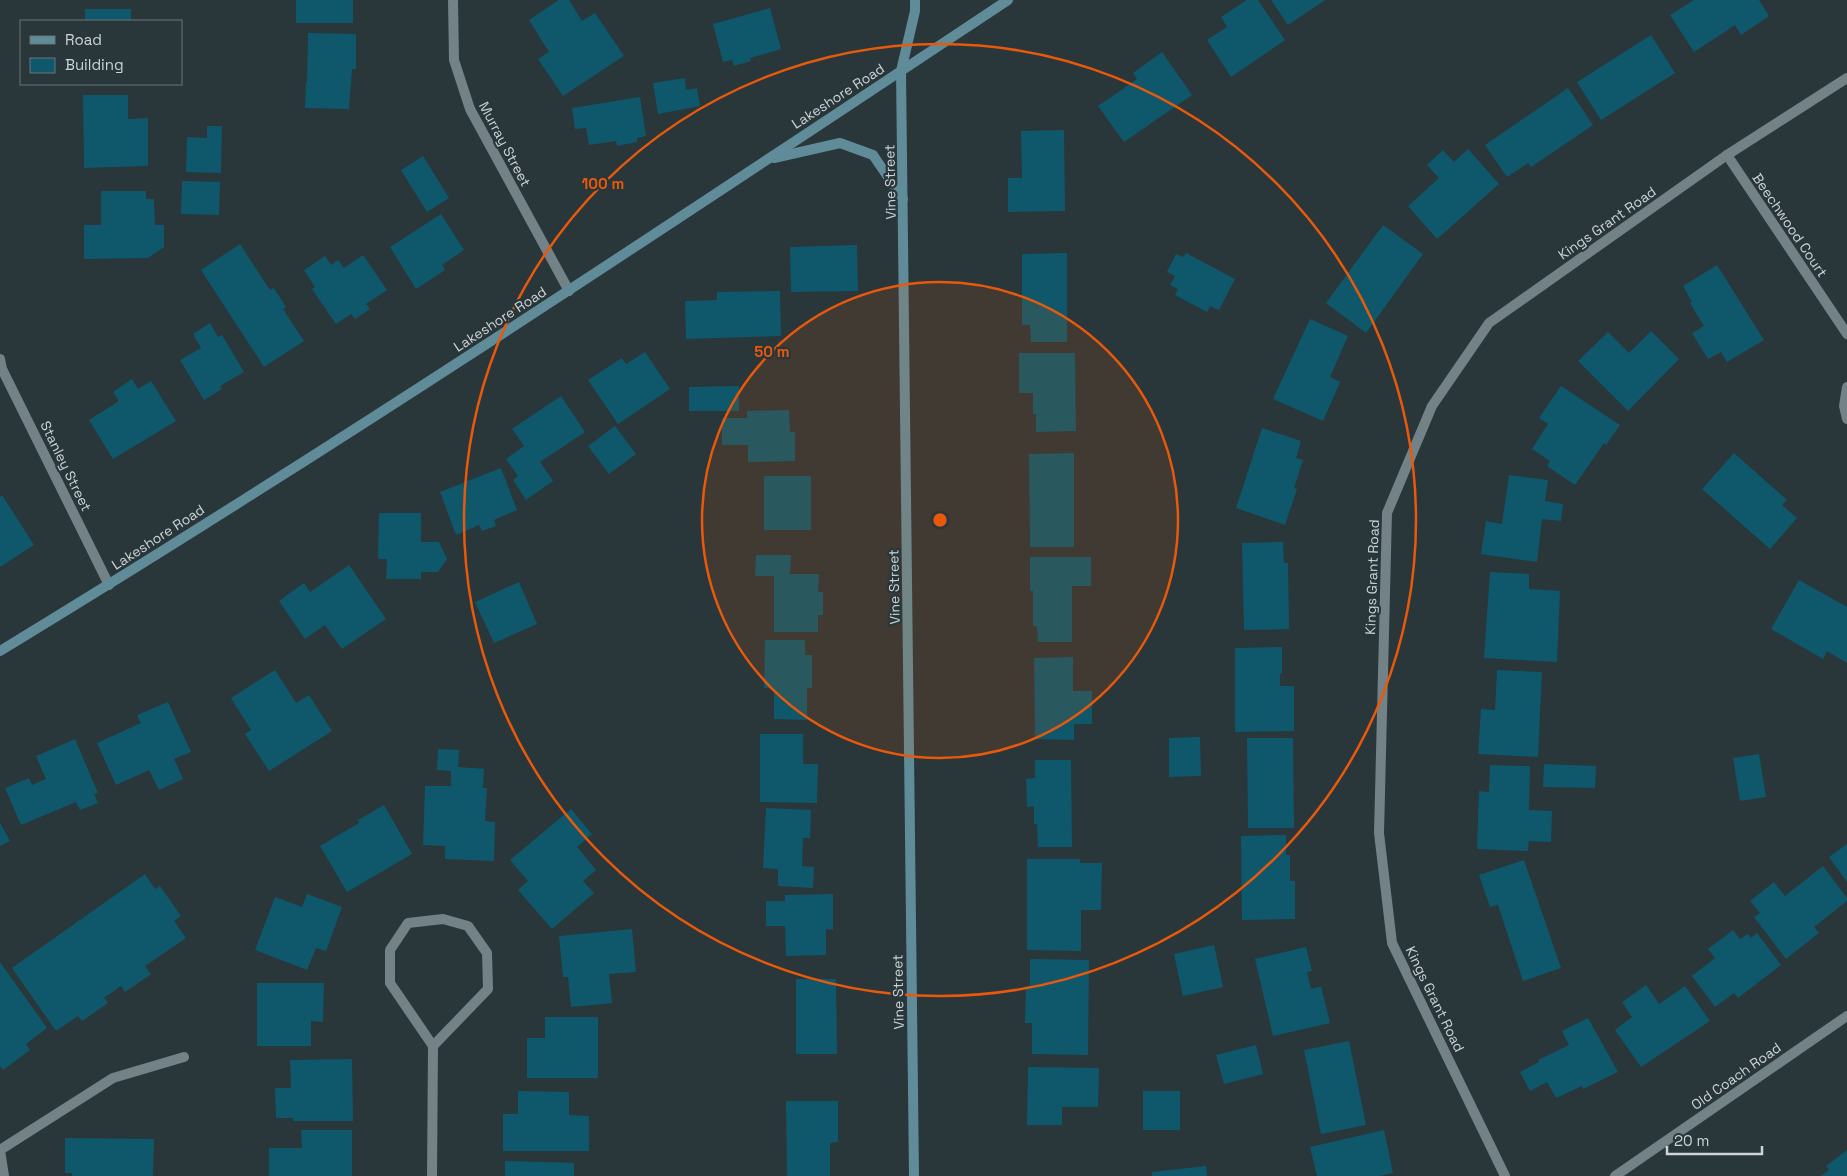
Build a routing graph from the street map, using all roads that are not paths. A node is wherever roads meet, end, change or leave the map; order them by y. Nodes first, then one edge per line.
1 (453, 0) edge
2 (916, 0) edge
3 (1008, 0) edge
4 (901, 71) junction
5 (1847, 78) edge
6 (1727, 155) junction
7 (768, 159) junction
8 (904, 200) junction
9 (569, 291) junction
10 (1847, 334) edge
11 (0, 359) edge
12 (1847, 387) edge
13 (1847, 419) edge
14 (109, 584) junction
15 (0, 651) edge
16 (1847, 1016) edge
17 (433, 1046) junction
18 (184, 1058) dead end
19 (4, 1176) edge
20 (432, 1176) edge
21 (914, 1176) edge
22 (1505, 1176) edge
23 (1615, 1176) edge

1 - 9 street, Murray Street
2 - 4 main road, Vine Street
3 - 4 main road, Lakeshore Road
4 - 7 main road, Lakeshore Road
4 - 8 main road, Vine Street
5 - 6 street, Kings Grant Road
6 - 10 street, Beechwood Court
6 - 22 street, Kings Grant Road
7 - 8 main road
7 - 9 main road, Lakeshore Road
8 - 21 main road, Vine Street
9 - 14 main road, Lakeshore Road
11 - 14 street, Stanley Street
12 - 13 street
14 - 15 main road, Lakeshore Road
16 - 23 street, Old Coach Road
17 - 17 street
17 - 20 street
18 - 19 street

